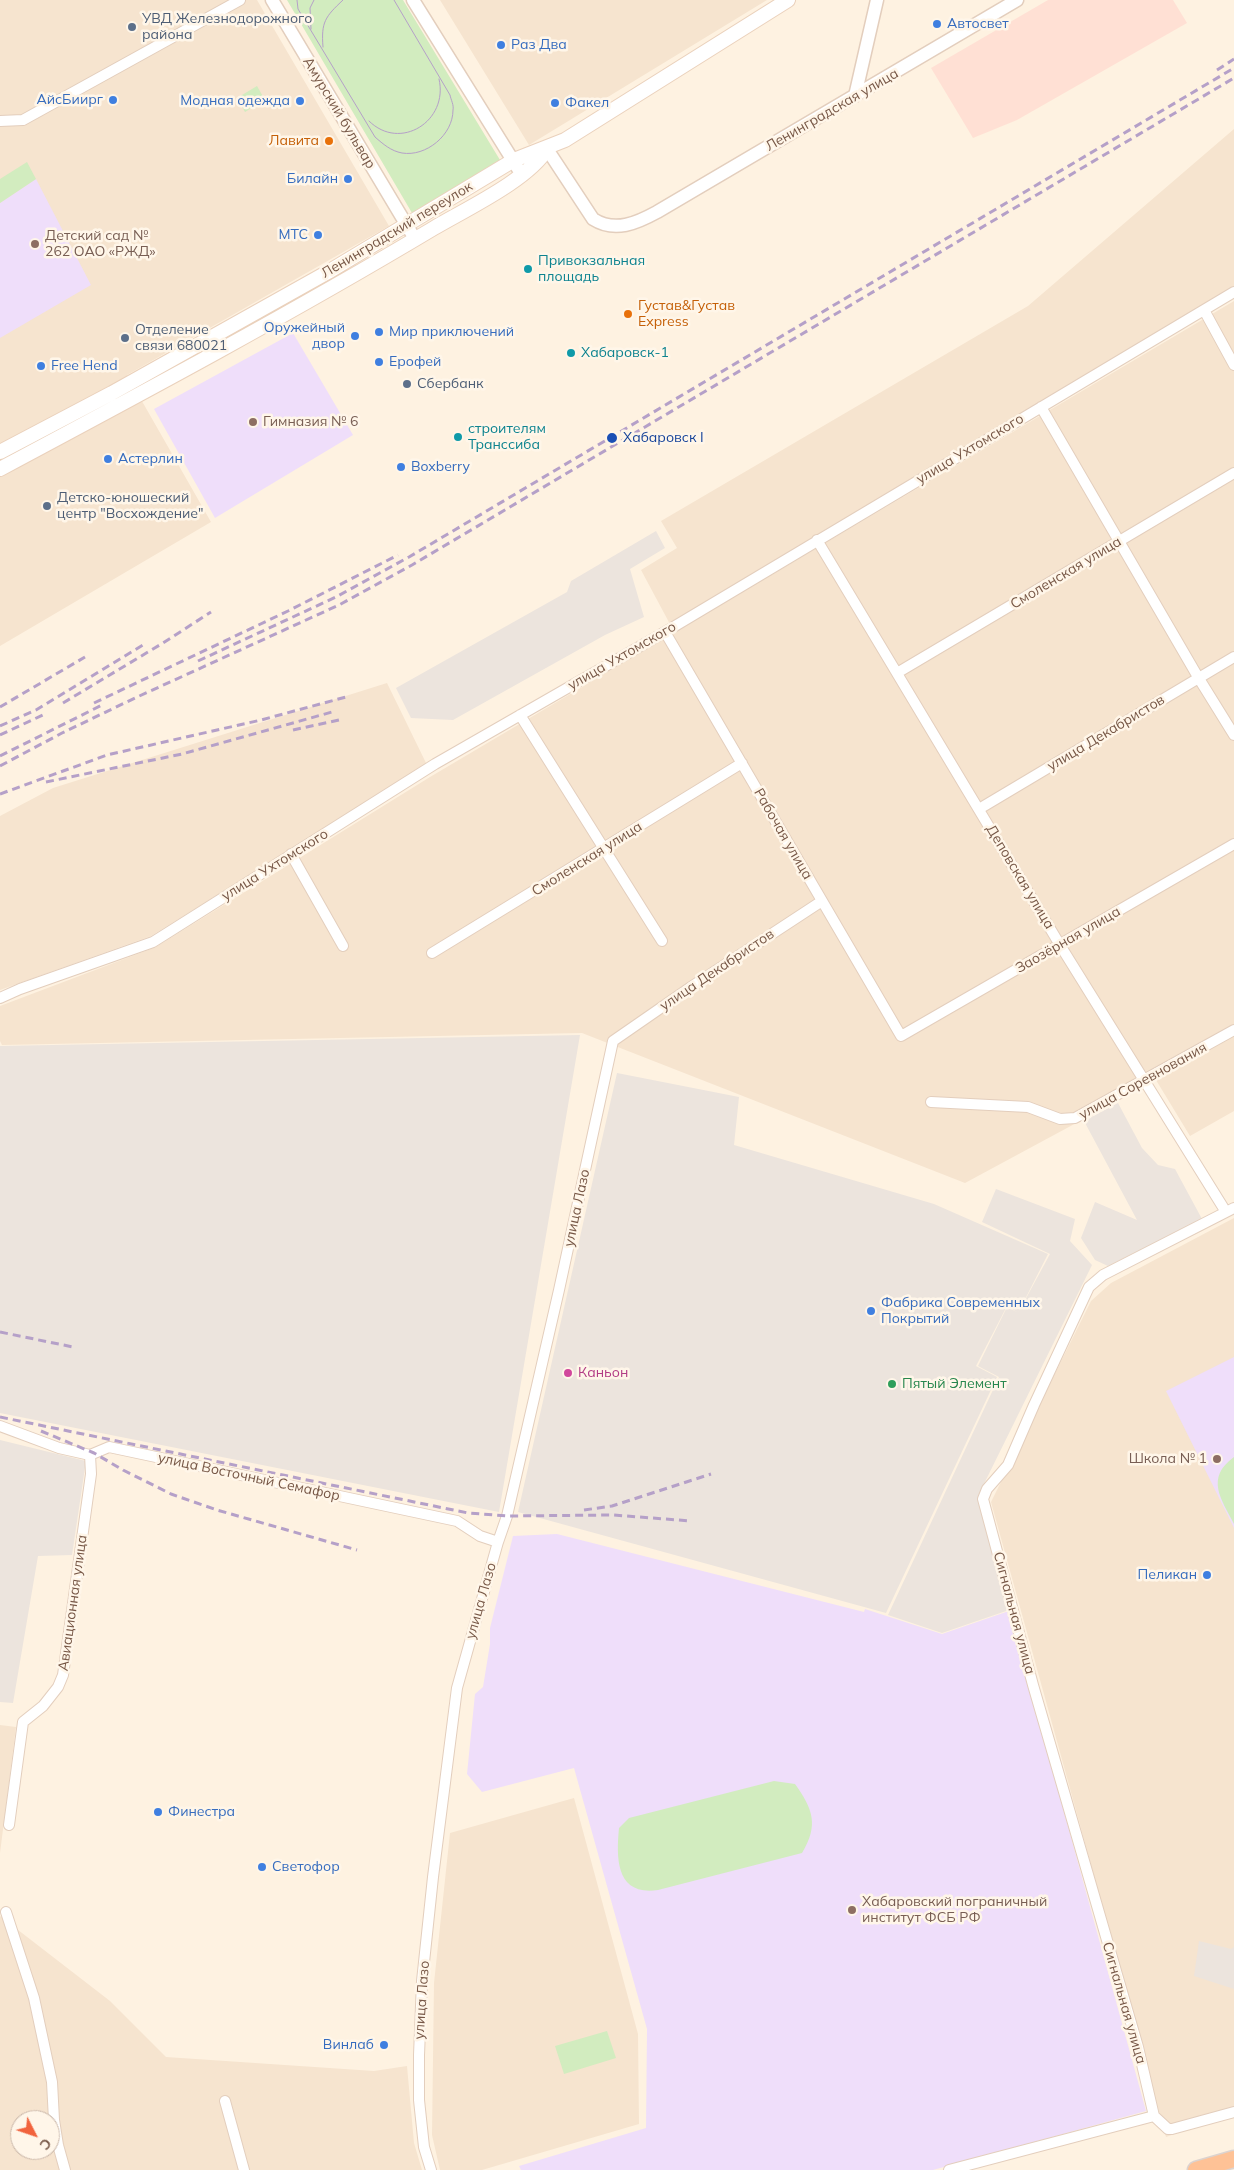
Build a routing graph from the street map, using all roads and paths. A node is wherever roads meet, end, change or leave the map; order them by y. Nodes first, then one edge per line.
1 (240, 0) edge
2 (272, 0) edge
3 (413, 0) edge
4 (788, 0) edge
5 (877, 0) edge
6 (1017, 0) edge
7 (855, 96) junction
8 (0, 121) edge
9 (547, 148) junction
10 (514, 160) junction
11 (522, 175) junction
12 (407, 225) junction
13 (416, 239) junction
14 (1234, 292) edge
15 (1204, 310) junction
16 (1234, 365) edge
17 (1041, 407) junction
18 (0, 452) edge
19 (0, 469) edge
20 (1234, 473) edge
21 (817, 540) junction
22 (1120, 542) junction
23 (665, 632) junction
24 (1234, 656) edge
25 (897, 673) junction
26 (1198, 677) junction
27 (520, 715) junction
28 (1234, 735) edge
29 (742, 764) junction
30 (979, 809) junction
31 (1234, 844) edge
32 (603, 847) junction
33 (291, 854) junction
34 (822, 901) junction
35 (662, 940) dead end
36 (1060, 945) junction
37 (343, 946) dead end
38 (432, 953) dead end
39 (0, 998) edge
40 (1234, 1030) edge
41 (901, 1036) joint
42 (613, 1041) joint
43 (1146, 1080) junction
44 (931, 1102) dead end
45 (1230, 1210) edge
46 (0, 1426) edge
47 (90, 1455) junction
48 (498, 1542) junction
49 (9, 1825) dead end
50 (6, 1912) dead end
51 (225, 2101) dead end
52 (1234, 2112) edge
53 (1154, 2116) junction
54 (1234, 2159) edge
55 (65, 2170) edge
56 (244, 2170) edge
57 (431, 2170) edge
58 (949, 2170) edge
59 (1196, 2170) edge

1 - 8 street
2 - 12 street, Амурский бульвар
3 - 10 street
4 - 9 main road, Ленинградский переулок
5 - 7 street
6 - 7 street, Ленинградская улица
7 - 9 street, Ленинградская улица
9 - 10 main road, Ленинградский переулок
9 - 11 main road, Ленинградский переулок
10 - 11 street
10 - 12 main road, Ленинградский переулок
11 - 13 main road, Ленинградский переулок
12 - 13 street, Амурский бульвар
12 - 18 main road, Ленинградский переулок
13 - 19 main road, Ленинградский переулок
14 - 15 street, улица Ухтомского
15 - 16 street
15 - 17 street, улица Ухтомского
17 - 21 street, улица Ухтомского
17 - 22 street
20 - 22 street, Смоленская улица
21 - 23 street, улица Ухтомского
21 - 25 street, Деповская улица
22 - 25 street, Смоленская улица
22 - 26 street
23 - 27 street, улица Ухтомского
23 - 29 street, Рабочая улица
24 - 26 street, улица Декабристов
25 - 30 street, Деповская улица
26 - 28 street
26 - 30 street, улица Декабристов
27 - 32 street
27 - 33 street, улица Ухтомского
29 - 32 street, Смоленская улица
29 - 34 street, Рабочая улица
30 - 36 street, Деповская улица
31 - 36 street, Заозёрная улица
32 - 35 street
32 - 38 street, Смоленская улица
33 - 37 street
33 - 39 street, улица Ухтомского
34 - 41 street, Рабочая улица
34 - 42 street, улица Декабристов
36 - 41 street, Заозёрная улица
36 - 43 street, Деповская улица
40 - 43 street, улица Соревнования
42 - 48 street, улица Лазо
43 - 44 street, улица Соревнования
43 - 45 street, Деповская улица
45 - 53 street, Сигнальная улица
46 - 47 street, улица Восточный Семафор
47 - 48 street, улица Восточный Семафор
47 - 49 street, Авиационная улица
48 - 57 street, улица Лазо
50 - 55 street
51 - 56 street
52 - 53 street
53 - 58 street
54 - 59 highway

